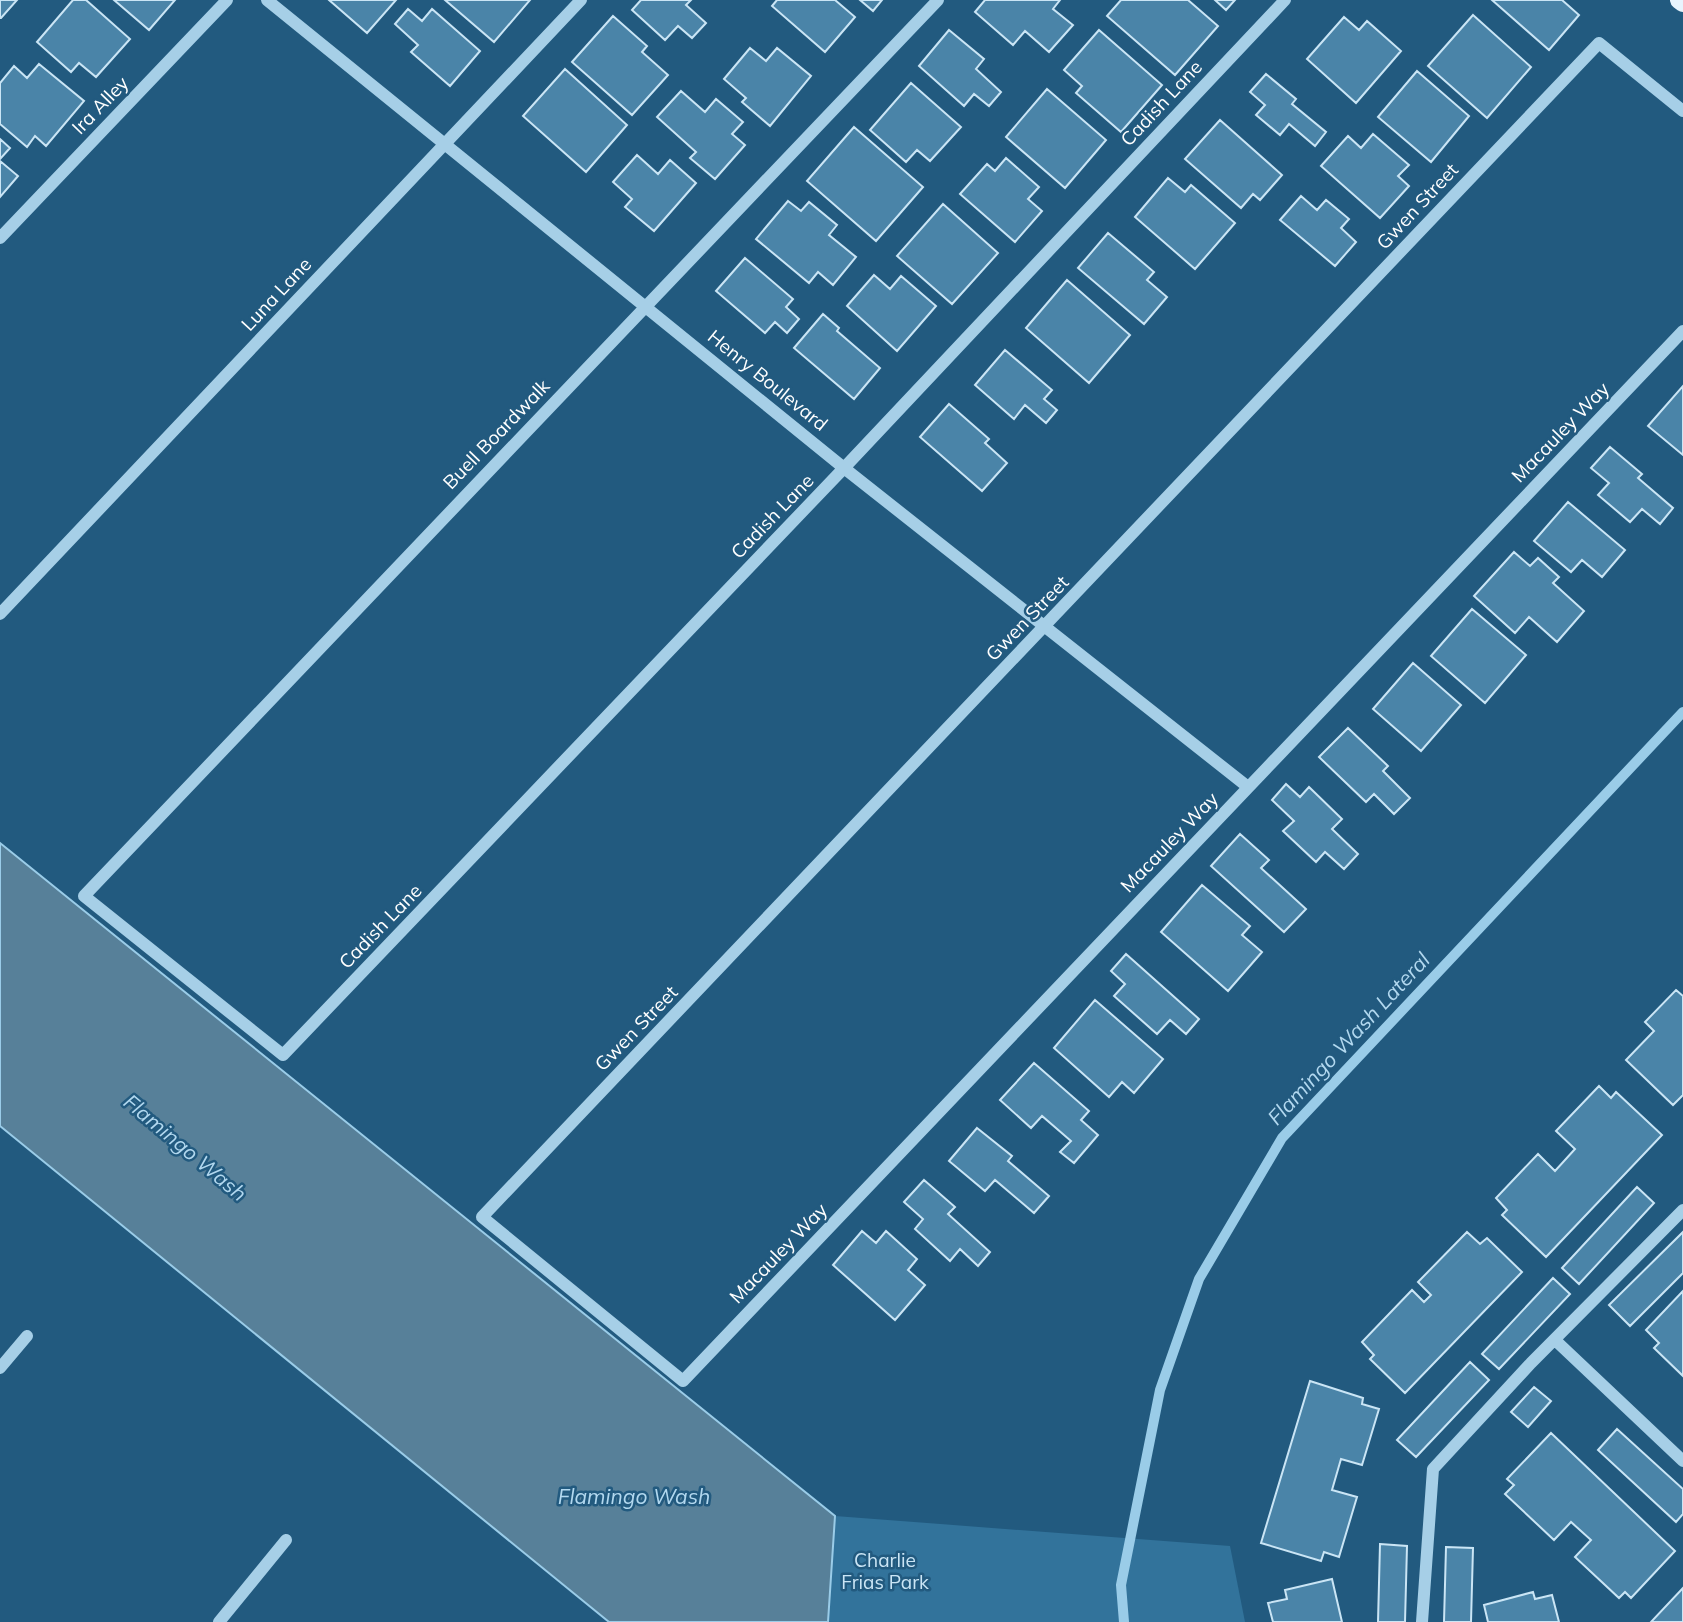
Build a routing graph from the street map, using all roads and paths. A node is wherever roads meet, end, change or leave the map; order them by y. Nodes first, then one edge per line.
1 (227, 0) edge
2 (267, 0) edge
3 (581, 0) edge
4 (938, 0) edge
5 (1285, 0) edge
6 (1683, 111) edge
7 (444, 143) junction
8 (0, 237) edge
9 (646, 304) junction
10 (1683, 331) edge
11 (844, 468) junction
12 (0, 614) edge
13 (1046, 625) junction
14 (1248, 787) junction
15 (284, 1055) joint
16 (1683, 1210) edge
17 (27, 1336) dead end
18 (1555, 1340) junction
19 (0, 1368) edge
20 (683, 1381) joint
21 (1683, 1461) edge
22 (286, 1540) dead end
23 (219, 1622) edge
24 (1422, 1622) edge

1 - 8 street, Ira Alley
2 - 7 street, Henry Boulevard
3 - 7 street, Luna Lane
4 - 9 street, Buell Boardwalk
5 - 11 street, Cadish Lane
6 - 13 street, Gwen Street
7 - 9 street, Henry Boulevard
7 - 12 street, Luna Lane
9 - 11 street, Henry Boulevard
9 - 15 street, Buell Boardwalk
10 - 14 street, Macauley Way
11 - 13 street, Henry Boulevard
11 - 15 street, Cadish Lane
13 - 14 street, Henry Boulevard
13 - 20 street, Gwen Street
14 - 20 street, Macauley Way
16 - 18 street
17 - 19 street
18 - 21 street
18 - 24 street
22 - 23 street

